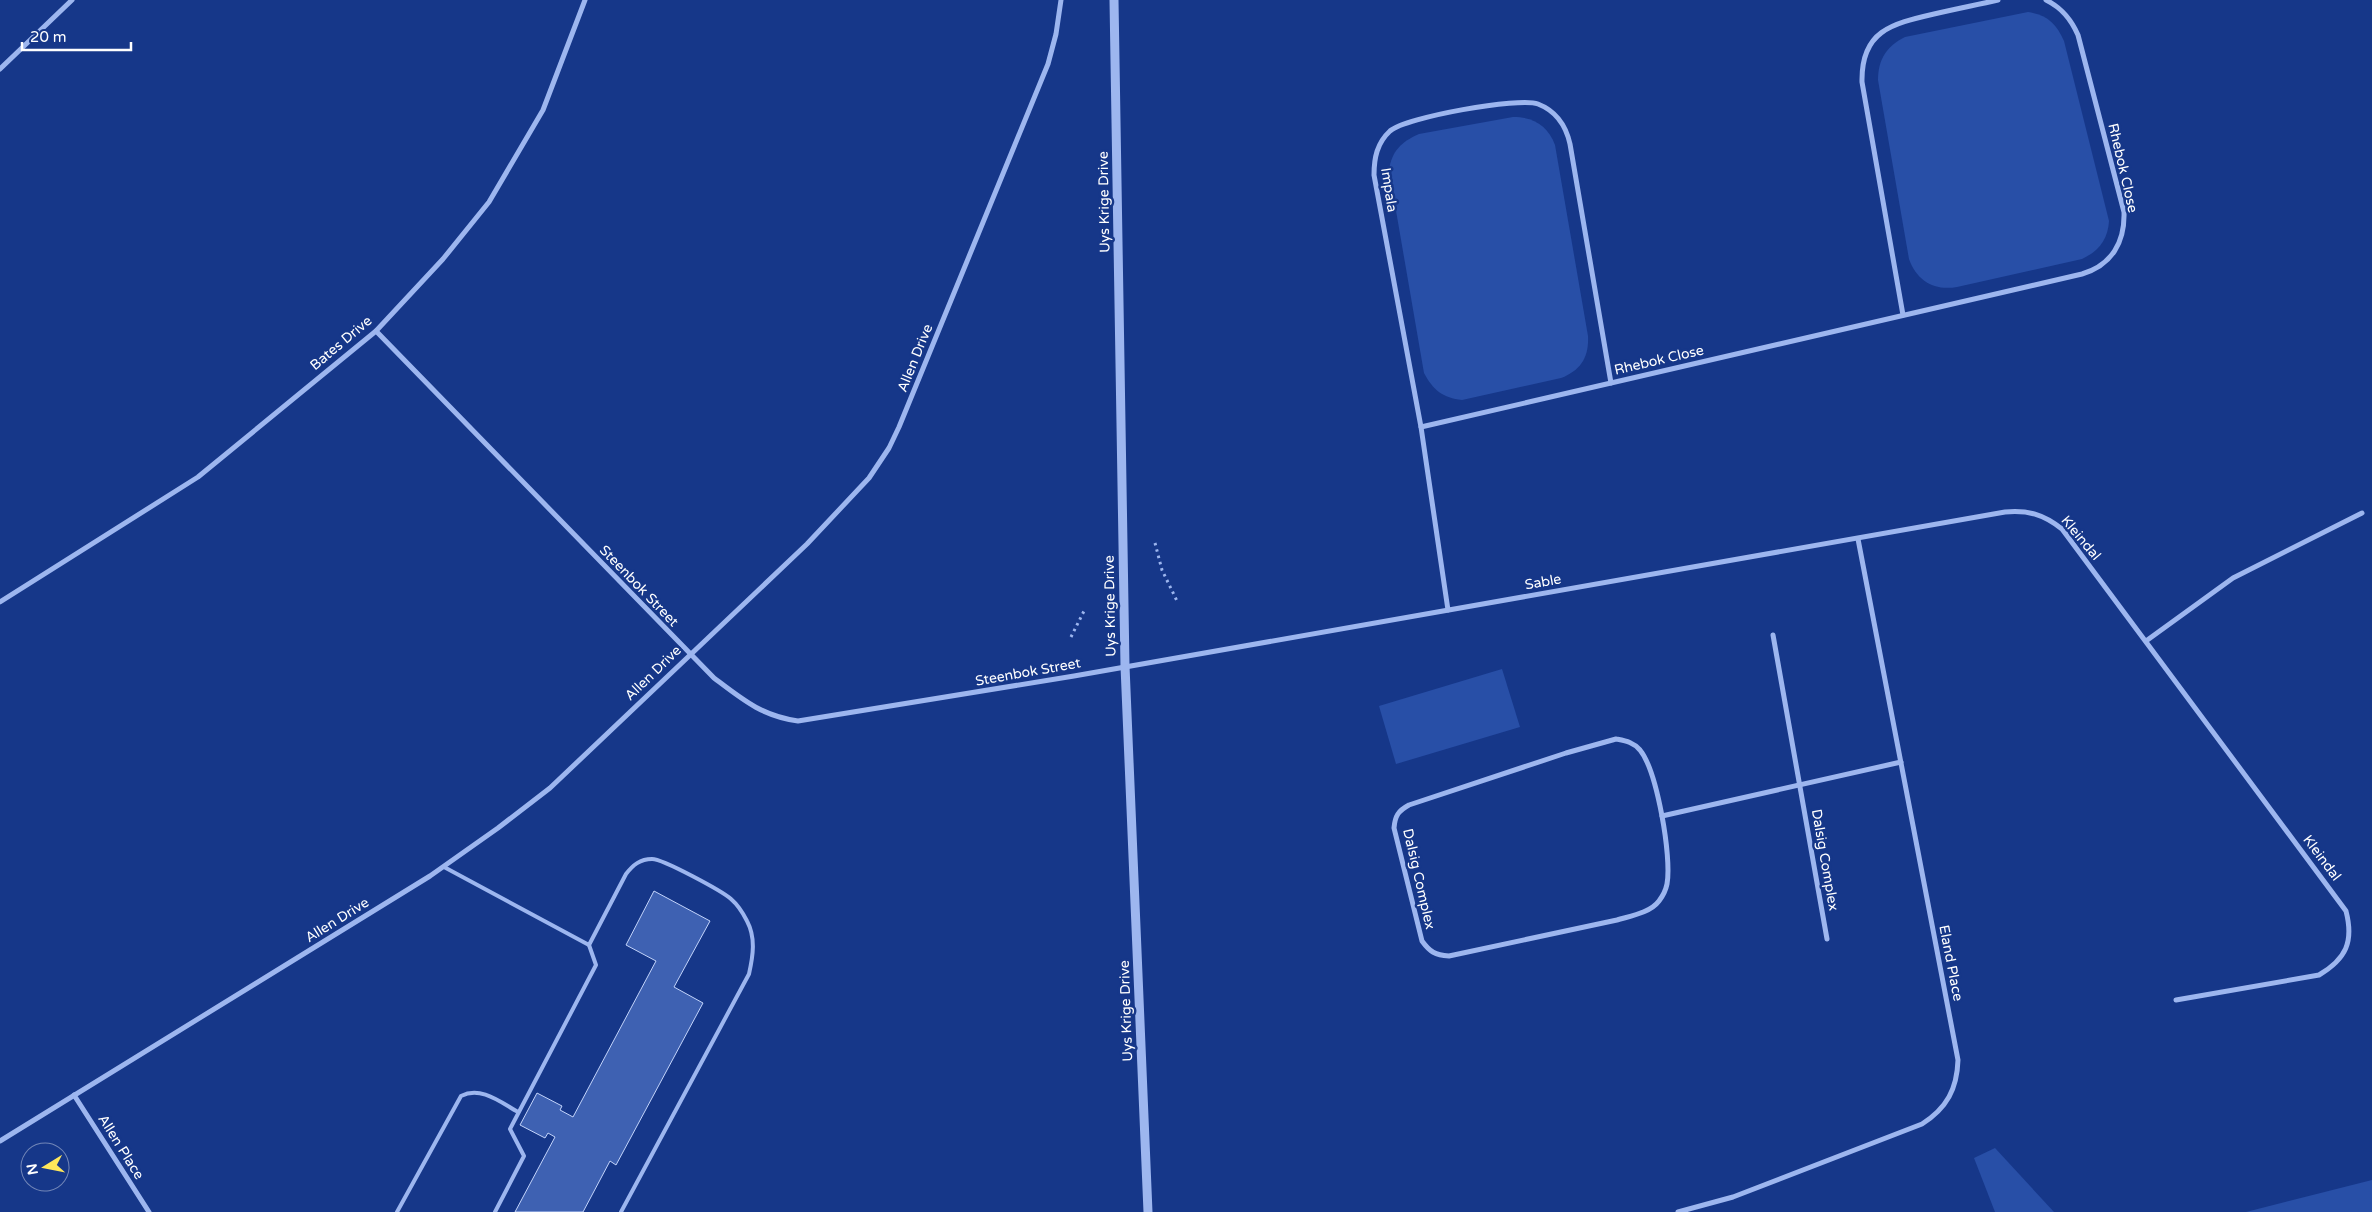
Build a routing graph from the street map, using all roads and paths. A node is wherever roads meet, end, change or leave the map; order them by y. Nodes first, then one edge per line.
1 (72, 0) edge
2 (585, 0) edge
3 (1062, 0) edge
4 (1114, 0) edge
5 (1998, 0) edge
6 (2046, 0) edge
7 (0, 69) edge
8 (1903, 315) junction
9 (376, 331) junction
10 (1611, 383) junction
11 (1420, 427) junction
12 (2362, 513) dead end
13 (1965, 520) joint
14 (1858, 538) junction
15 (1155, 544) dead end
16 (0, 602) edge
17 (1178, 603) dead end
18 (1448, 610) junction
19 (1084, 611) dead end
20 (1773, 635) dead end
21 (1071, 637) dead end
22 (2146, 641) junction
23 (689, 654) junction
24 (1125, 666) junction
25 (1902, 762) junction
26 (1801, 784) junction
27 (1662, 816) junction
28 (444, 866) junction
29 (1827, 939) dead end
30 (589, 945) junction
31 (2176, 1000) dead end
32 (74, 1094) junction
33 (518, 1112) junction
34 (0, 1141) edge
35 (149, 1212) edge
36 (397, 1212) edge
37 (495, 1212) edge
38 (621, 1212) edge
39 (1148, 1212) edge
40 (1678, 1212) edge

1 - 7 street
2 - 9 street, Bates Drive
3 - 23 street, Allen Drive
4 - 24 street, Uys Krige Drive
5 - 8 street
6 - 8 street, Rhebok Close
8 - 10 street, Rhebok Close
9 - 16 street, Bates Drive
9 - 23 street, Steenbok Street
10 - 11 street, Rhebok Close
10 - 11 street, Impala
11 - 18 street, Impala
12 - 22 street
13 - 14 street, Sable
13 - 22 street, Kleindal
14 - 18 street, Sable
14 - 25 street, Eland Place
15 - 17 path
18 - 24 street, Sable
19 - 21 path
20 - 26 street, Dalsig Complex
22 - 31 street, Kleindal
23 - 24 street, Steenbok Street
23 - 28 street, Allen Drive
24 - 39 street, Uys Krige Drive
25 - 26 street
25 - 40 street, Eland Place
26 - 27 street
26 - 29 street, Dalsig Complex
27 - 27 street, Dalsig Complex
28 - 30 lane
28 - 32 street, Allen Drive
30 - 33 lane
30 - 38 lane
32 - 34 street, Allen Drive
32 - 35 street, Allen Place
33 - 36 lane
33 - 37 lane

